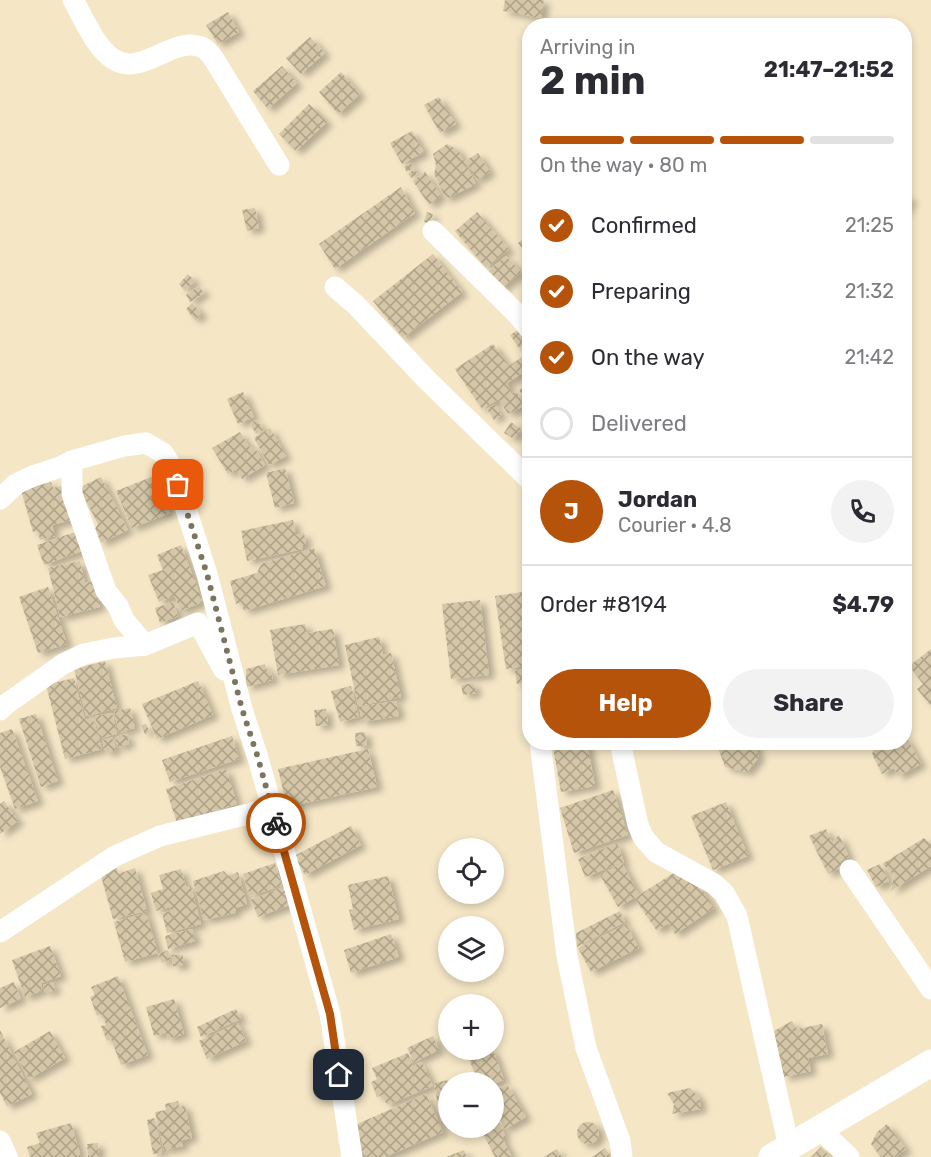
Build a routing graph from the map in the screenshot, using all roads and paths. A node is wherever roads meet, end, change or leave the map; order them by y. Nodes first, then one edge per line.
1 (73, 0) edge
2 (279, 165) dead end
3 (433, 231) dead end
4 (334, 287) dead end
5 (522, 320) edge
6 (72, 461) junction
7 (522, 472) edge
8 (0, 499) edge
9 (145, 645) junction
10 (242, 709) junction
11 (0, 710) edge
12 (541, 750) edge
13 (622, 750) edge
14 (272, 808) junction
15 (850, 870) dead end
16 (0, 932) edge
17 (931, 989) edge
18 (931, 1063) edge
19 (820, 1129) junction
20 (0, 1141) edge
21 (780, 1152) edge
22 (7, 1157) edge
23 (352, 1157) edge
24 (622, 1157) edge
25 (849, 1157) edge

1 - 2 street
3 - 5 street
4 - 7 street
6 - 8 street
6 - 9 street
6 - 10 street
9 - 10 street
9 - 11 street
10 - 14 street
12 - 24 street
13 - 21 street
14 - 16 street
14 - 23 street
15 - 17 street
18 - 19 street
19 - 21 street
19 - 25 street
20 - 22 street

